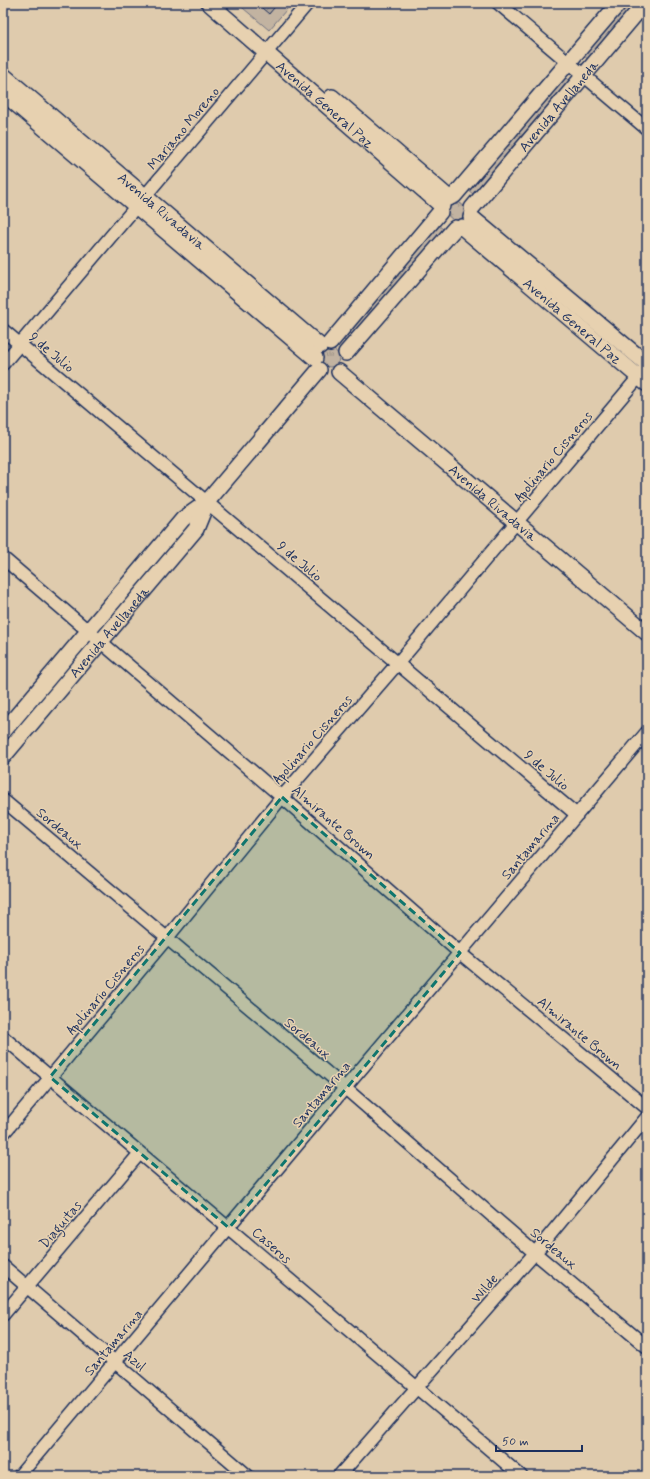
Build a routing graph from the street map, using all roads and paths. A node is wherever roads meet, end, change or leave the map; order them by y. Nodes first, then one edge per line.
1 (209, 3) edge
2 (223, 3) edge
3 (308, 3) edge
4 (498, 3) edge
5 (619, 3) edge
6 (645, 3) edge
7 (270, 49) junction
8 (568, 63) junction
9 (3, 75) edge
10 (584, 76) junction
11 (3, 93) edge
12 (647, 129) edge
13 (141, 201) junction
14 (446, 203) junction
15 (465, 220) junction
16 (3, 330) edge
17 (20, 344) junction
18 (321, 354) junction
19 (344, 363) junction
20 (3, 364) edge
21 (645, 373) edge
22 (207, 502) junction
23 (520, 519) junction
24 (3, 558) edge
25 (647, 620) edge
26 (89, 630) junction
27 (647, 633) edge
28 (101, 641) junction
29 (398, 663) junction
30 (3, 732) edge
31 (647, 732) edge
32 (3, 757) edge
33 (282, 797) junction
34 (3, 800) edge
35 (577, 814) junction
36 (167, 938) junction
37 (460, 953) junction
38 (3, 1037) edge
39 (50, 1077) junction
40 (345, 1088) junction
41 (647, 1108) edge
42 (647, 1117) edge
43 (3, 1134) edge
44 (140, 1153) junction
45 (229, 1228) junction
46 (535, 1253) junction
47 (3, 1266) edge
48 (27, 1286) junction
49 (3, 1315) edge
50 (647, 1346) edge
51 (115, 1363) junction
52 (416, 1388) junction
53 (20, 1476) edge
54 (248, 1476) edge
55 (339, 1476) edge
56 (521, 1476) edge

1 - 7 main road, Avenida General Paz
2 - 7 main road, Avenida General Paz
3 - 7 street, Mariano Moreno
4 - 8 street
5 - 8 main road, Avenida Avellaneda
6 - 10 main road, Avenida Avellaneda
7 - 13 street, Mariano Moreno
7 - 14 main road, Avenida General Paz
8 - 10 street
8 - 14 main road, Avenida Avellaneda
9 - 13 main road, Avenida Rivadavia
10 - 12 street
10 - 15 main road, Avenida Avellaneda
11 - 13 main road, Avenida Rivadavia
13 - 17 street, Mariano Moreno
13 - 18 main road, Avenida Rivadavia
14 - 15 main road
14 - 15 main road
14 - 18 main road, Avenida Avellaneda
15 - 19 main road, Avenida Avellaneda
15 - 21 main road, Avenida General Paz
16 - 17 street, 9 de Julio
17 - 20 street, Mariano Moreno
17 - 22 street, 9 de Julio
18 - 19 main road, Avenida Rivadavia
18 - 19 main road
18 - 22 main road, Avenida Avellaneda
19 - 23 main road, Avenida Rivadavia
21 - 23 street, Apolinario Cisneros
22 - 26 main road, Avenida Avellaneda
22 - 28 main road, Avenida Avellaneda
22 - 29 street, 9 de Julio
23 - 25 main road, Avenida Rivadavia
23 - 27 main road, Avenida Rivadavia
23 - 29 street, Apolinario Cisneros
24 - 26 street, Almirante Brown
26 - 28 street, Almirante Brown
26 - 30 main road, Avenida Avellaneda
28 - 32 main road, Avenida Avellaneda
28 - 33 street, Almirante Brown
29 - 33 street, Apolinario Cisneros
29 - 35 street, 9 de Julio
31 - 35 street, Santamarina
33 - 36 street, Apolinario Cisneros
33 - 37 street, Almirante Brown
34 - 36 street, Sordeaux
35 - 37 street, Santamarina
36 - 39 street, Apolinario Cisneros
36 - 40 street, Sordeaux
37 - 40 street, Santamarina
37 - 41 street, Almirante Brown
38 - 39 street, Caseros
39 - 43 street, Apolinario Cisneros
39 - 44 street, Caseros
40 - 45 street, Santamarina
40 - 46 street, Sordeaux
42 - 46 street, Wilde
44 - 45 street, Caseros
44 - 48 street, Diaguitas
45 - 51 street, Santamarina
45 - 52 street, Caseros
46 - 50 street, Sordeaux
46 - 52 street, Wilde
47 - 48 street, Azul
48 - 49 street, Diaguitas
48 - 51 street, Azul
51 - 53 street, Santamarina
51 - 54 street, Azul
52 - 55 street, Wilde
52 - 56 street, Caseros

